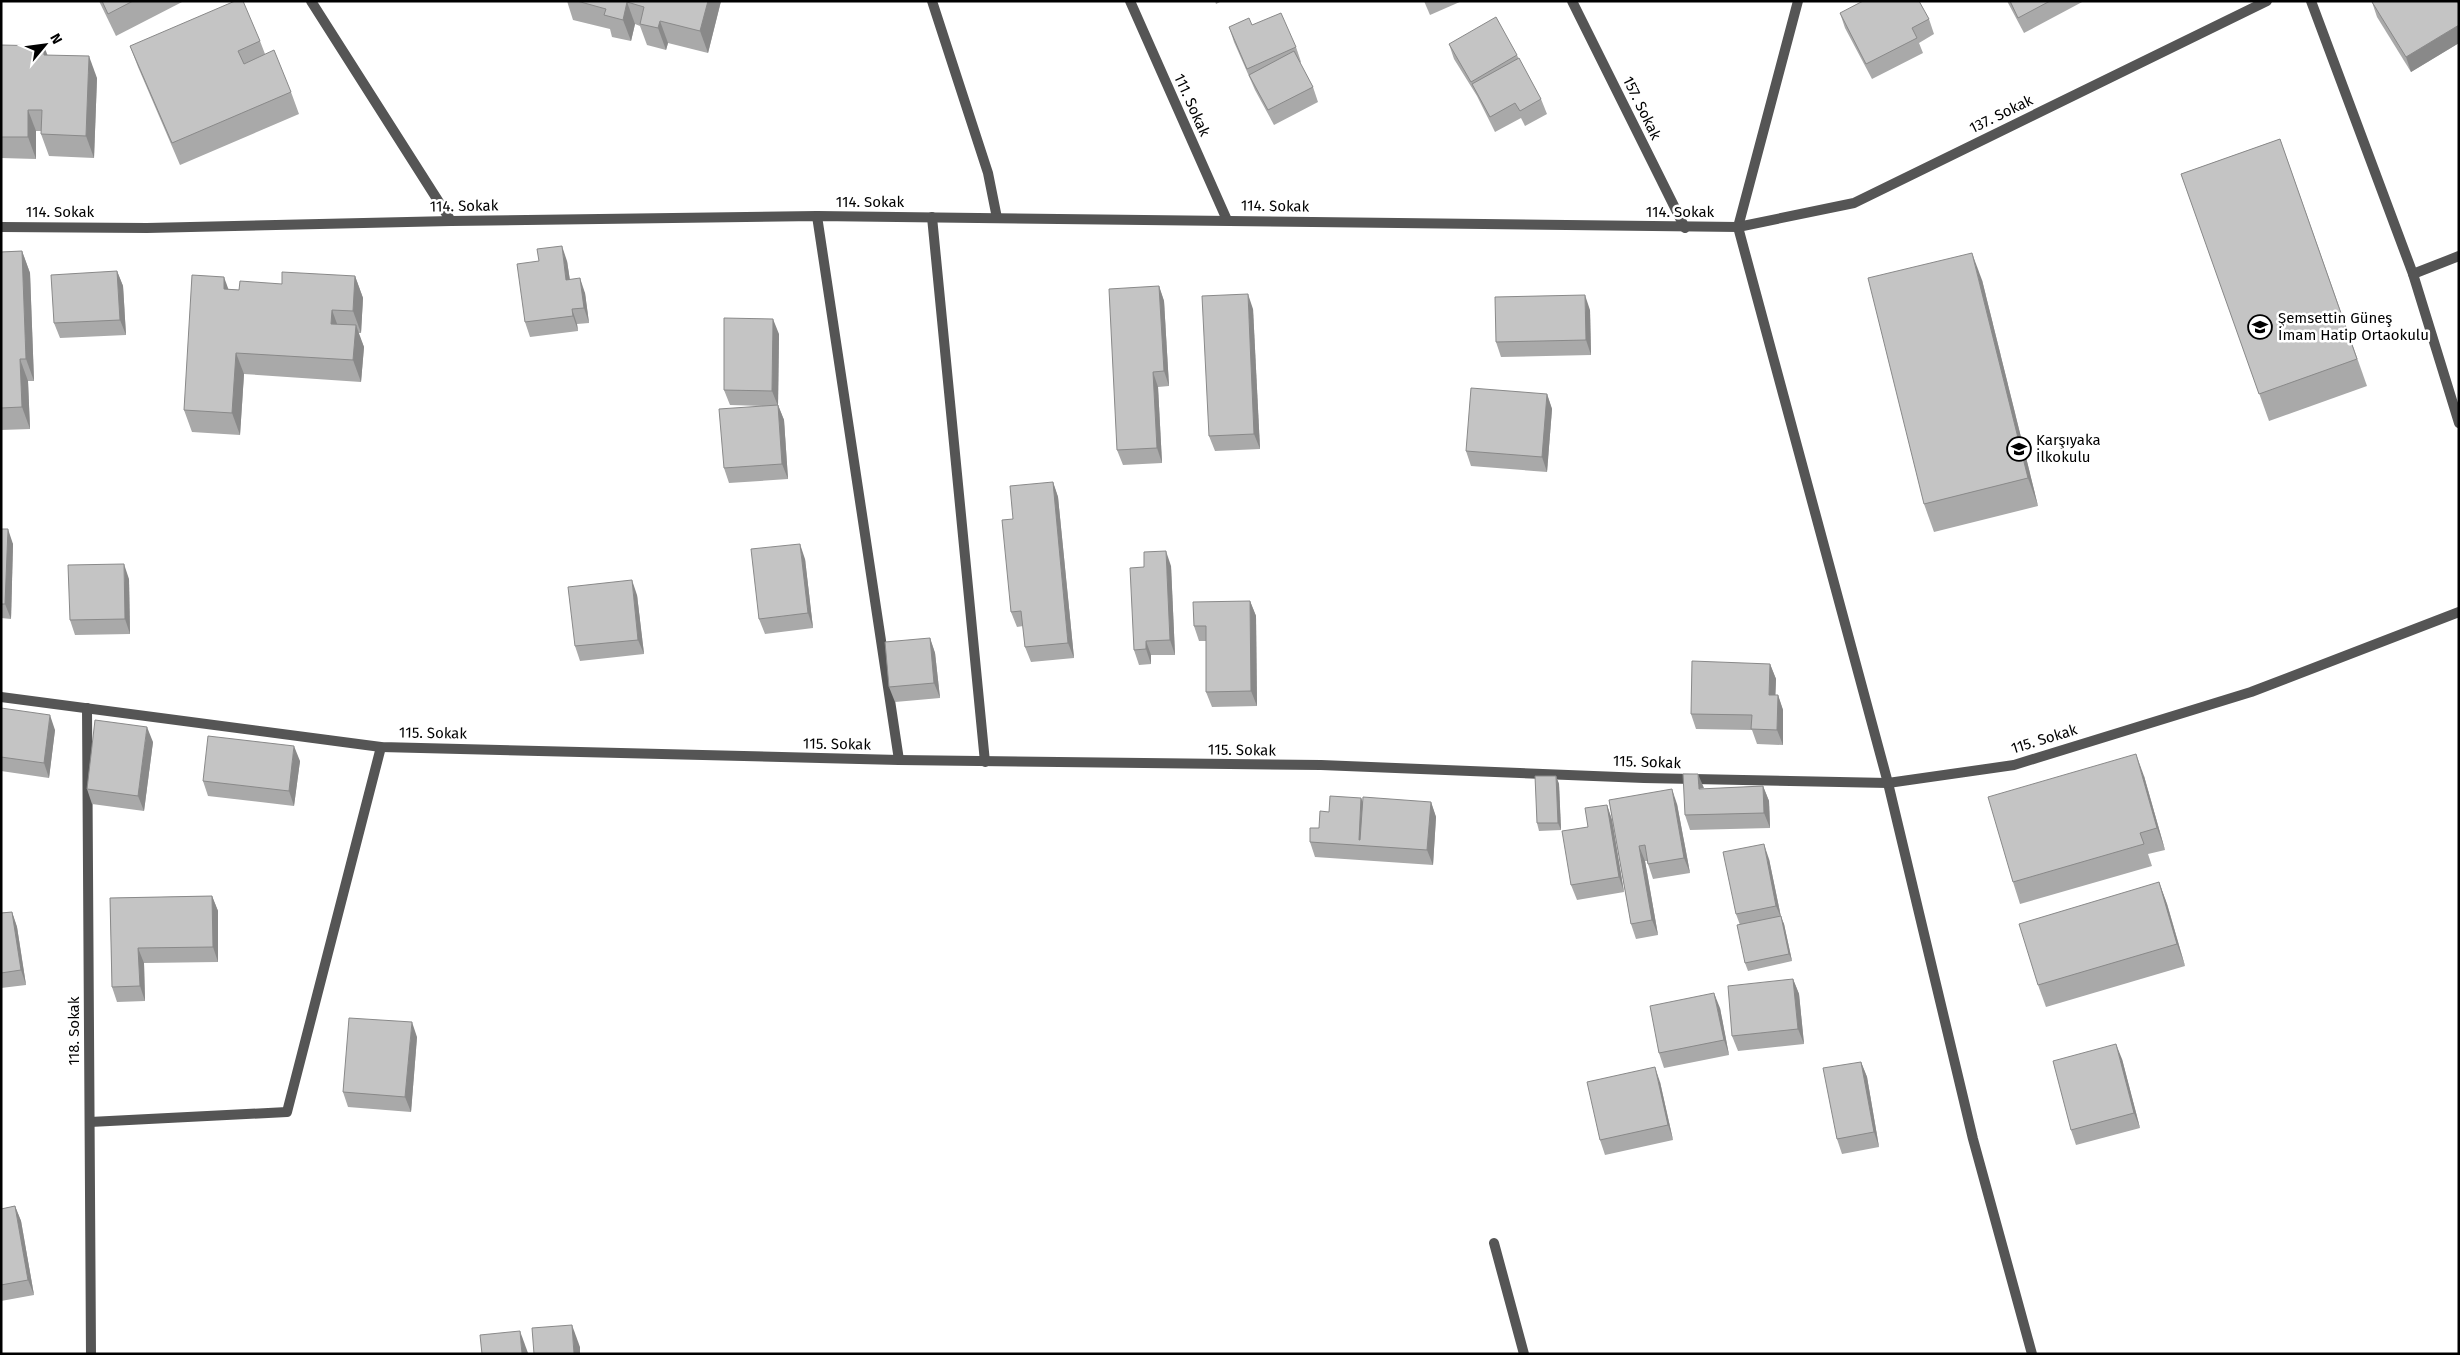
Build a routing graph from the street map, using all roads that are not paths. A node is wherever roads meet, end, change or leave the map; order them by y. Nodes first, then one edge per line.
1 (311, 1) edge
2 (932, 1) edge
3 (1130, 1) edge
4 (1572, 1) edge
5 (1798, 1) edge
6 (2267, 1) edge
7 (2311, 1) edge
8 (817, 216) junction
9 (932, 217) junction
10 (997, 218) junction
11 (451, 220) junction
12 (1227, 220) junction
13 (1, 227) edge
14 (1738, 227) junction
15 (1685, 228) junction
16 (2459, 256) edge
17 (2413, 274) junction
18 (2459, 423) edge
19 (2459, 612) edge
20 (1, 697) edge
21 (86, 708) junction
22 (381, 747) junction
23 (899, 760) junction
24 (985, 762) junction
25 (1888, 782) junction
26 (90, 1122) junction
27 (1494, 1243) dead end
28 (91, 1354) edge
29 (1524, 1354) edge
30 (2032, 1354) edge

1 - 11 street
2 - 10 street
3 - 12 street, 111. Sokak
4 - 15 street, 157. Sokak
5 - 14 street
6 - 14 street, 137. Sokak
7 - 17 street
8 - 9 street, 114. Sokak
8 - 11 street, 114. Sokak
8 - 23 street
9 - 10 street, 114. Sokak
9 - 24 street
10 - 12 street, 114. Sokak
11 - 13 street, 114. Sokak
12 - 15 street, 114. Sokak
14 - 15 street, 114. Sokak
14 - 25 street
16 - 17 street
17 - 18 street
19 - 25 street, 115. Sokak
20 - 21 street, 115. Sokak
21 - 22 street, 115. Sokak
21 - 26 street, 118. Sokak
22 - 23 street, 115. Sokak
22 - 26 street
23 - 24 street, 115. Sokak
24 - 25 street, 115. Sokak
25 - 30 street
26 - 28 street, 118. Sokak
27 - 29 street

